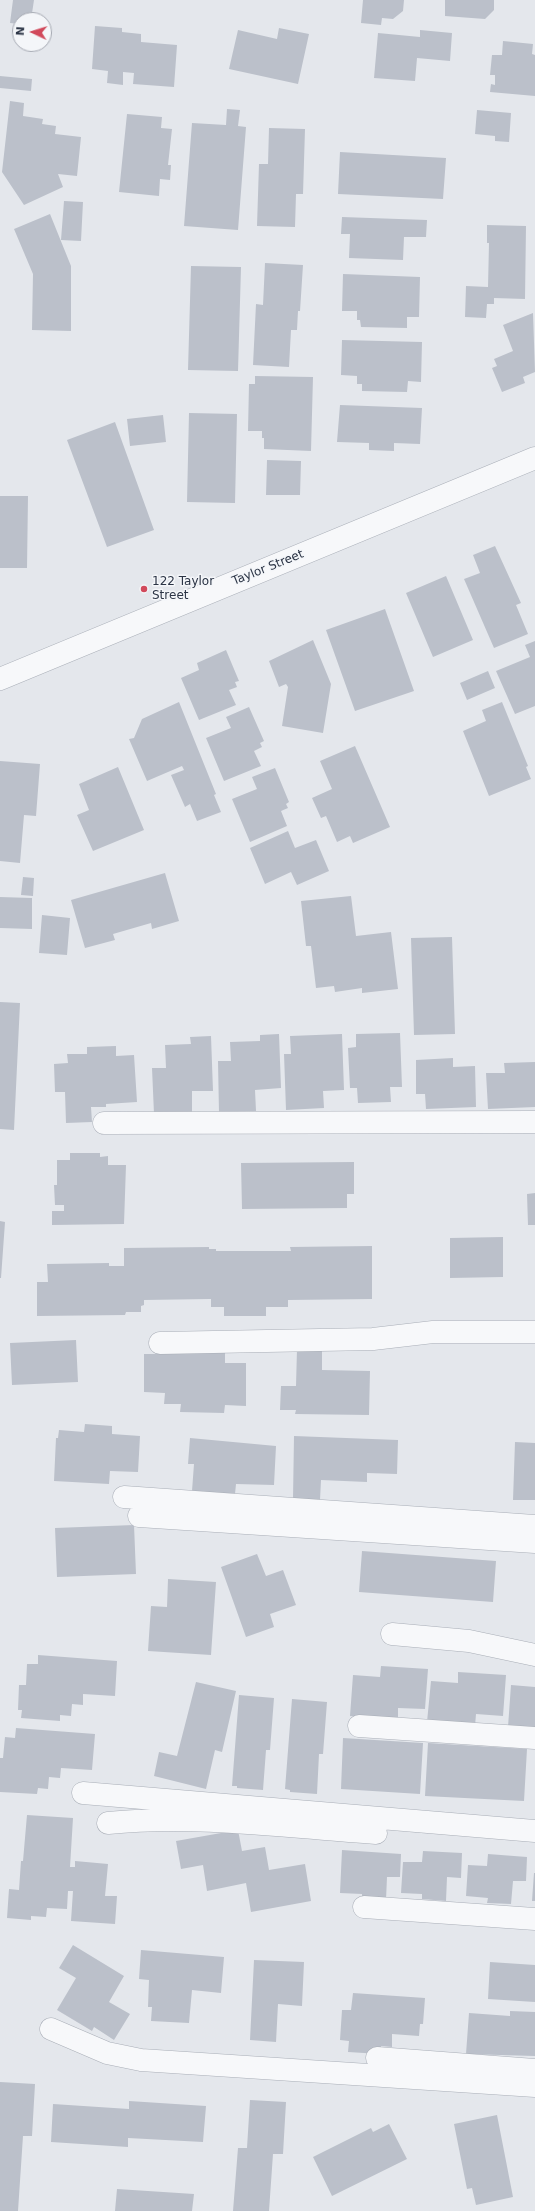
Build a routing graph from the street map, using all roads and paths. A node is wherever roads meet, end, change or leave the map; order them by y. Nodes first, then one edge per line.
1 (535, 458) edge
2 (0, 679) edge
3 (535, 1122) edge
4 (104, 1124) dead end
5 (535, 1332) edge
6 (160, 1342) dead end
7 (124, 1497) dead end
8 (139, 1516) dead end
9 (535, 1526) edge
10 (535, 1542) edge
11 (392, 1634) dead end
12 (535, 1656) edge
13 (359, 1726) dead end
14 (535, 1738) edge
15 (83, 1794) dead end
16 (108, 1823) dead end
17 (535, 1831) edge
18 (535, 1844) edge
19 (364, 1907) dead end
20 (535, 1919) edge
21 (51, 2029) dead end
22 (377, 2058) dead end
23 (535, 2070) edge
24 (535, 2086) edge

1 - 2 street, Taylor Street
3 - 4 street
5 - 6 street
7 - 9 street
8 - 10 street
11 - 12 street
13 - 14 street
15 - 17 street
16 - 18 street
19 - 20 street
21 - 24 street
22 - 23 street

